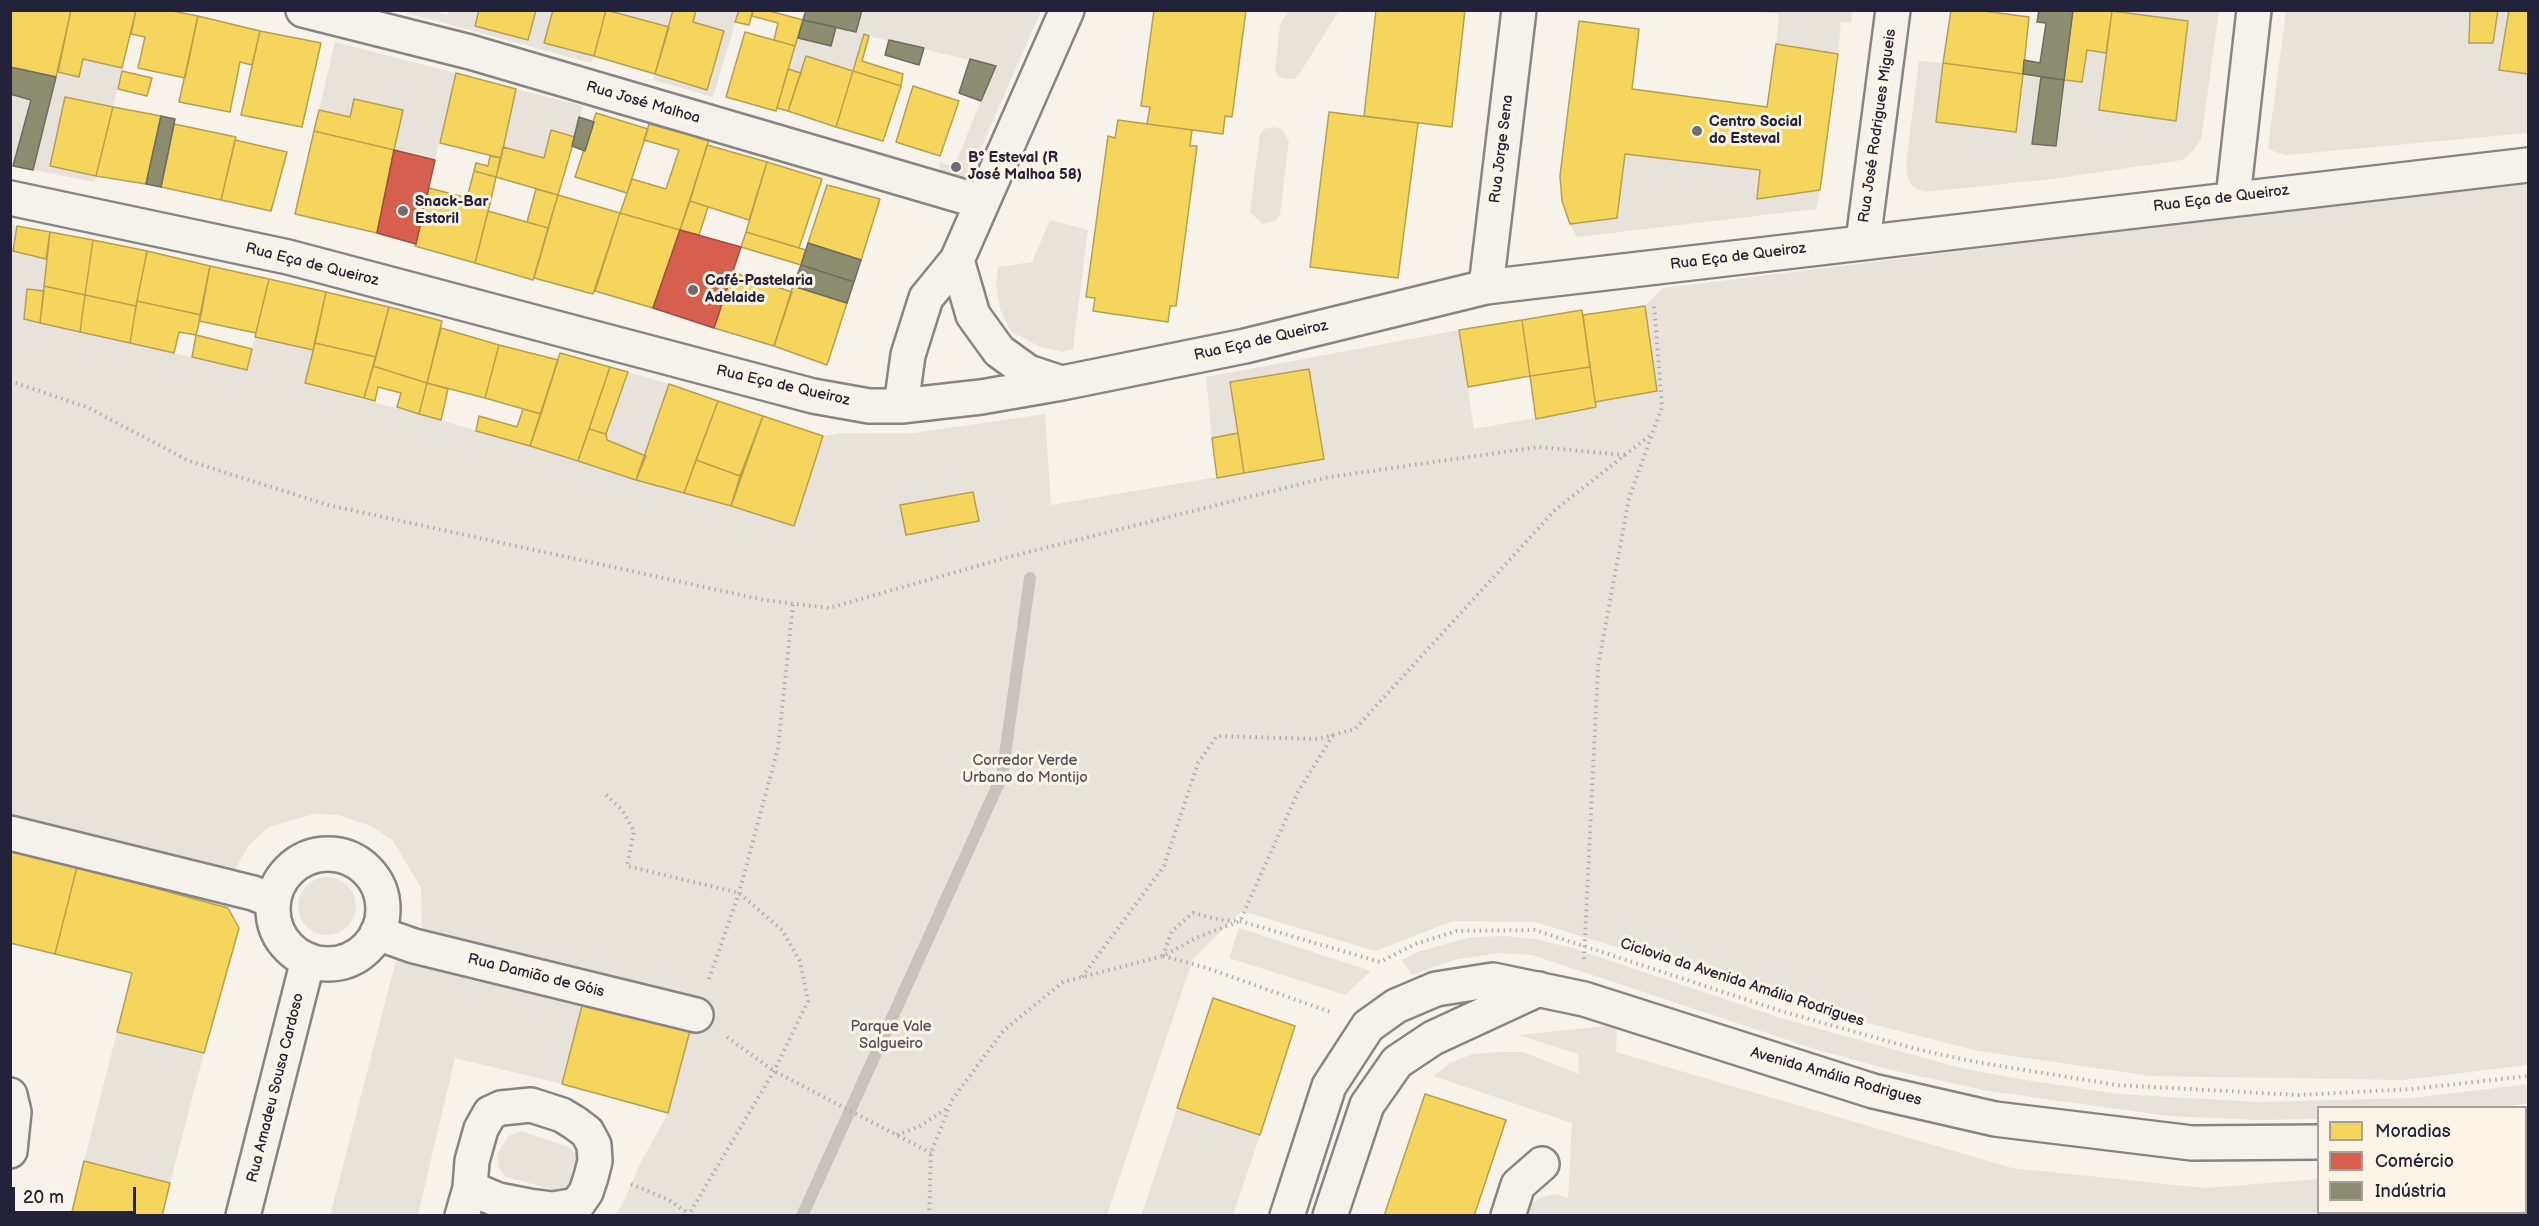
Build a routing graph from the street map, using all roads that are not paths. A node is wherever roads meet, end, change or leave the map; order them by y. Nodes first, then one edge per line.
1 (303, 10) edge
2 (1067, 10) edge
3 (1519, 10) edge
4 (1893, 10) edge
5 (2254, 10) edge
6 (2529, 165) edge
7 (10, 198) edge
8 (2233, 198) junction
9 (982, 202) junction
10 (1863, 242) junction
11 (957, 260) junction
12 (1486, 287) junction
13 (1062, 383) junction
14 (901, 406) junction
15 (10, 833) edge
16 (273, 901) junction
17 (377, 933) junction
18 (308, 960) junction
19 (1539, 989) junction
20 (696, 1015) road end
21 (10, 1095) edge
22 (2317, 1142) edge
23 (10, 1151) edge
24 (1542, 1164) dead end
25 (243, 1215) edge
26 (1287, 1215) edge
27 (1330, 1215) edge
28 (1508, 1215) edge

1 - 9 street, Rua José Malhoa
2 - 9 street
3 - 12 street, Rua Jorge Sena
4 - 10 street, Rua José Rodrigues Migueis
5 - 8 street
6 - 8 street, Rua Eça de Queiroz
7 - 14 street, Rua Eça de Queiroz
8 - 10 street, Rua Eça de Queiroz
9 - 11 street
10 - 12 street, Rua Eça de Queiroz
11 - 13 street
11 - 14 street
12 - 13 street, Rua Eça de Queiroz
13 - 14 street, Rua Eça de Queiroz
15 - 16 street
16 - 17 street
16 - 18 street
17 - 18 street
17 - 20 street, Rua Damião de Góis
18 - 25 street, Rua Amadeu Sousa Cardoso
19 - 22 street, Avenida Amália Rodrigues
19 - 26 street, Avenida Amália Rodrigues
19 - 27 street
21 - 23 street
24 - 28 street

